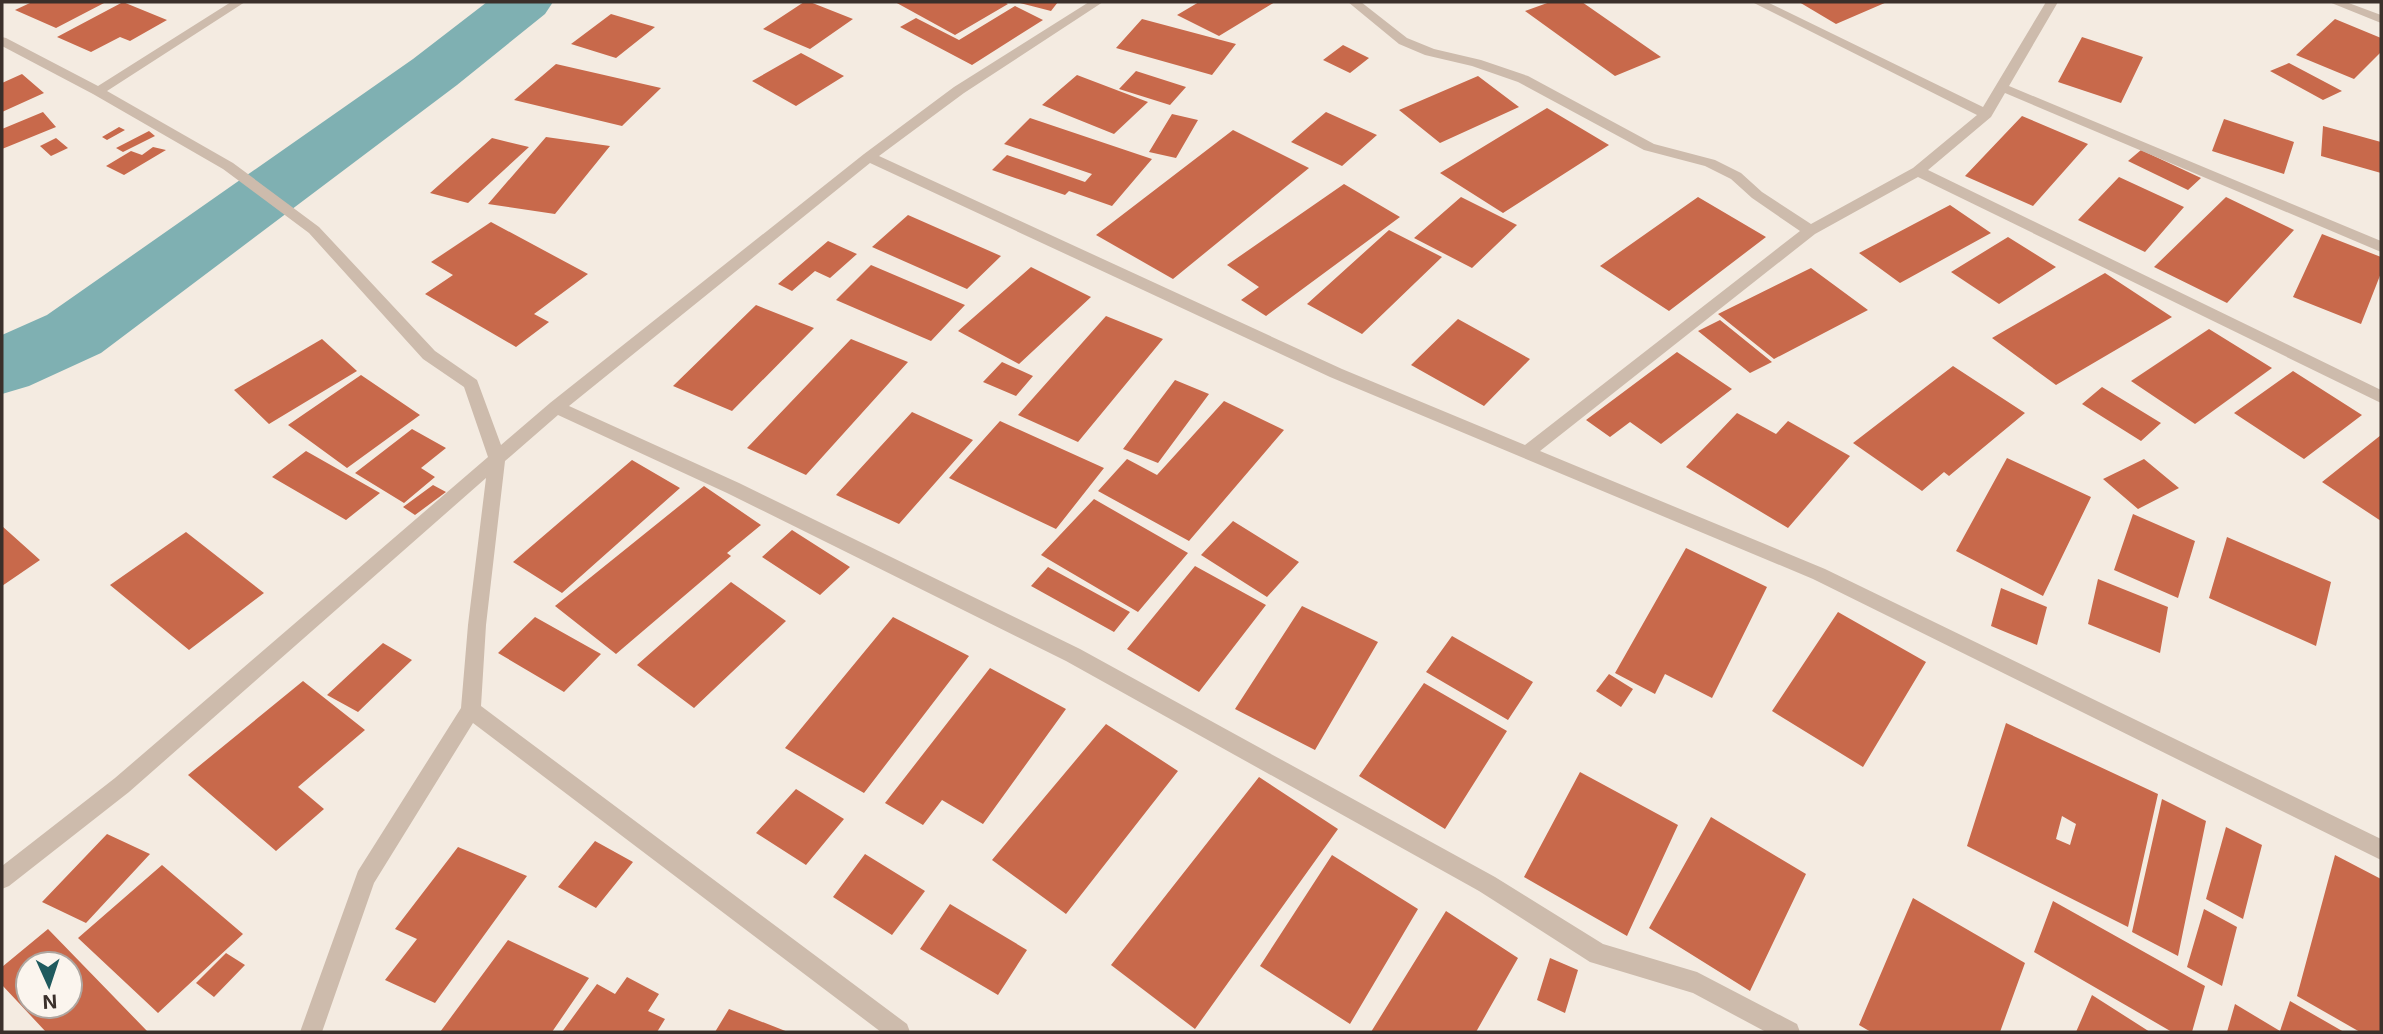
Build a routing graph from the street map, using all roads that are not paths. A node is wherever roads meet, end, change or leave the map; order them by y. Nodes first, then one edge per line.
1 (239, 2) edge
2 (1097, 2) edge
3 (1354, 2) edge
4 (1758, 2) edge
5 (2052, 2) edge
6 (2335, 2) edge
7 (2381, 19) edge
8 (2, 41) edge
9 (2004, 88) junction
10 (98, 91) junction
11 (1986, 114) junction
12 (869, 157) junction
13 (1918, 171) junction
14 (1810, 231) junction
15 (2381, 247) edge
16 (2381, 397) edge
17 (556, 407) junction
18 (1527, 452) junction
19 (497, 458) junction
20 (471, 710) junction
21 (2381, 850) edge
22 (2, 879) edge
23 (311, 1032) edge
24 (899, 1032) edge
25 (1789, 1032) edge

1 - 10 street
2 - 12 street
3 - 14 street
4 - 11 street
5 - 9 street
6 - 7 street
8 - 10 street
9 - 11 street
9 - 15 street
10 - 19 street
11 - 13 street
12 - 17 street
12 - 18 street
13 - 14 street
13 - 16 street
14 - 18 street
17 - 19 street
17 - 25 street
18 - 21 street
19 - 20 street
19 - 22 street
20 - 23 street
20 - 24 street

